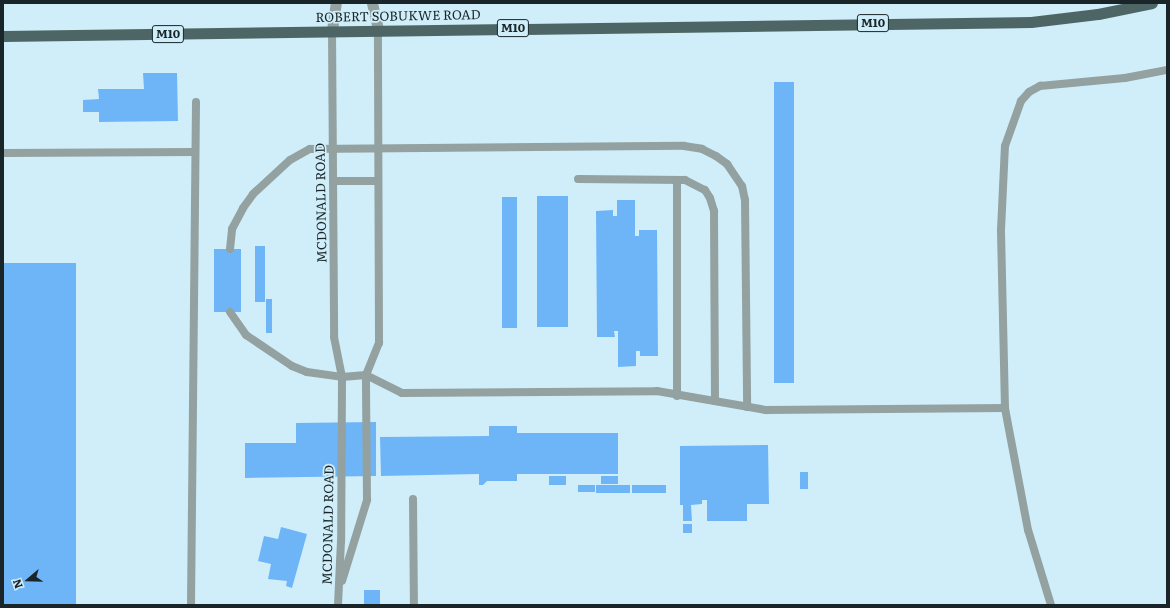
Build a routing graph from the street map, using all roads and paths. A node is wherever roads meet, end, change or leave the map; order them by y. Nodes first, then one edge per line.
1 (336, 3) edge
2 (372, 3) edge
3 (1152, 3) edge
4 (332, 30) junction
5 (378, 30) junction
6 (3, 36) edge
7 (1167, 70) edge
8 (196, 102) dead end
9 (332, 148) junction
10 (377, 149) junction
11 (195, 152) junction
12 (3, 153) edge
13 (578, 179) dead end
14 (677, 180) junction
15 (333, 181) junction
16 (377, 181) junction
17 (230, 249) dead end
18 (230, 312) dead end
19 (366, 375) junction
20 (342, 376) junction
21 (677, 396) junction
22 (715, 401) junction
23 (747, 407) junction
24 (1005, 408) junction
25 (413, 499) dead end
26 (338, 594) junction
27 (191, 605) edge
28 (338, 605) edge
29 (414, 605) edge
30 (1051, 605) edge

1 - 4 street
2 - 5 street
3 - 5 main road, ROBERT SOBUKWE ROAD / M10
4 - 5 main road, ROBERT SOBUKWE ROAD / M10
4 - 6 main road, ROBERT SOBUKWE ROAD / M10
4 - 9 lane, MCDONALD ROAD
5 - 10 lane, MCDONALD ROAD
7 - 24 lane
8 - 11 lane
9 - 10 lane
9 - 15 lane, MCDONALD ROAD
9 - 17 lane
10 - 16 lane, MCDONALD ROAD
10 - 23 lane
11 - 12 lane
11 - 27 lane
13 - 14 lane
14 - 21 lane
14 - 22 lane
15 - 16 lane
15 - 20 lane, MCDONALD ROAD
16 - 19 lane, MCDONALD ROAD
18 - 20 lane
19 - 20 lane
19 - 21 lane
19 - 26 lane, MCDONALD ROAD
20 - 26 lane, MCDONALD ROAD
21 - 22 lane
22 - 23 lane
23 - 24 lane
24 - 30 lane
25 - 29 lane
26 - 28 lane

